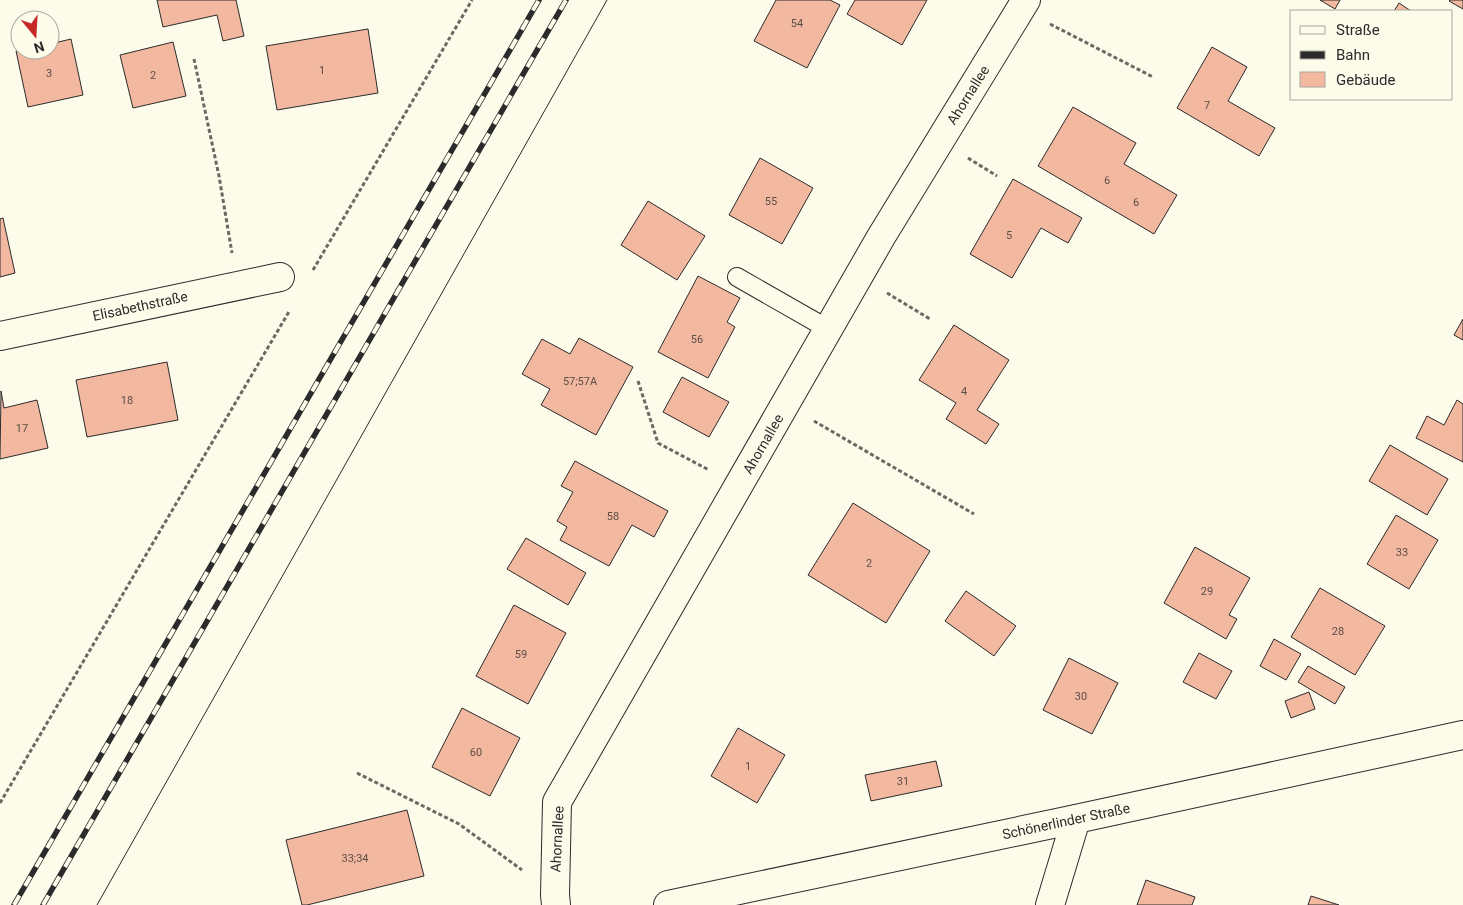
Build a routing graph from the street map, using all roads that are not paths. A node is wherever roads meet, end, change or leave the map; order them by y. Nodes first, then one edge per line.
1 (1024, 5) edge
2 (280, 277) dead end
3 (738, 277) dead end
4 (828, 329) junction
5 (0, 336) edge
6 (1463, 735) edge
7 (1076, 819) junction
8 (555, 900) edge
9 (668, 905) edge
10 (1050, 905) edge

1 - 4 street, Ahornallee
2 - 5 street, Elisabethstraße
3 - 4 lane
4 - 8 street, Ahornallee
6 - 7 street, Schönerlinder Straße
7 - 9 street, Schönerlinder Straße
7 - 10 street

